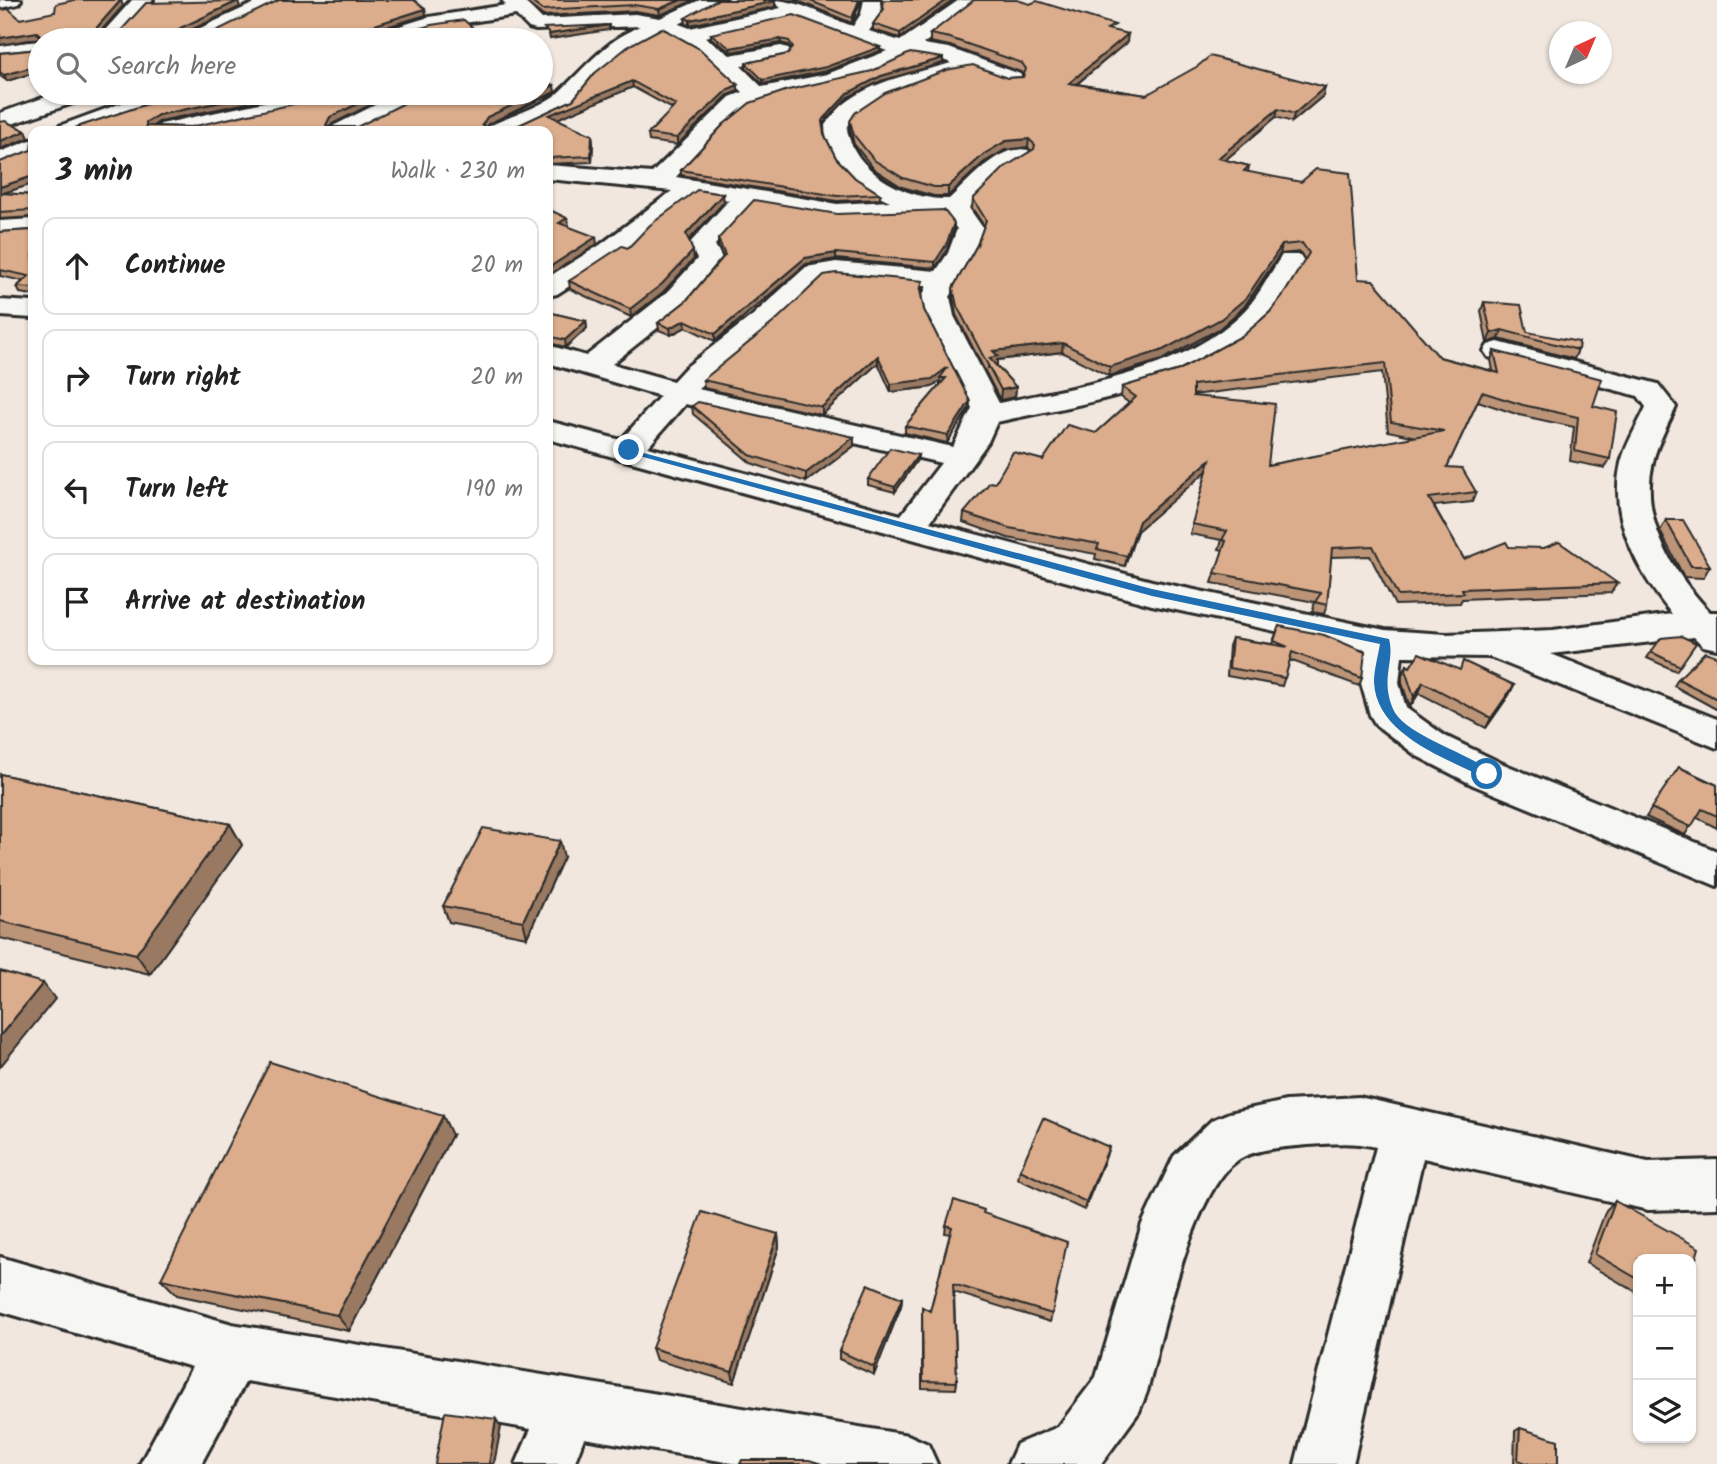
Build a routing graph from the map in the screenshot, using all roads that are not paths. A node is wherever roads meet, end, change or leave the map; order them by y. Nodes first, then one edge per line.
1 (9, 0) edge
2 (142, 0) edge
3 (277, 0) edge
4 (716, 0) edge
5 (972, 0) edge
6 (0, 2) edge
7 (872, 3) dead end
8 (516, 4) edge
9 (789, 6) edge
10 (631, 10) edge
11 (660, 23) junction
12 (116, 28) edge
13 (216, 28) edge
14 (413, 28) edge
15 (690, 34) junction
16 (857, 34) junction
17 (622, 45) junction
18 (586, 47) dead end
19 (28, 48) edge
20 (903, 48) junction
21 (0, 51) edge
22 (781, 52) edge
23 (727, 62) junction
24 (973, 64) junction
25 (1012, 79) edge
26 (757, 94) junction
27 (39, 105) edge
28 (133, 105) edge
29 (218, 105) edge
30 (265, 105) edge
31 (392, 105) edge
32 (552, 105) edge
33 (553, 105) edge
34 (222, 119) junction
35 (0, 121) edge
36 (79, 126) edge
37 (187, 126) edge
38 (351, 126) edge
39 (508, 126) edge
40 (28, 152) edge
41 (1020, 155) edge
42 (13, 171) edge
43 (553, 174) edge
44 (658, 181) junction
45 (691, 188) junction
46 (745, 198) junction
47 (927, 205) junction
48 (956, 206) junction
49 (28, 227) edge
50 (0, 229) edge
51 (1291, 261) edge
52 (943, 280) junction
53 (553, 285) edge
54 (0, 308) edge
55 (28, 310) edge
56 (1498, 351) edge
57 (553, 356) edge
58 (590, 367) junction
59 (677, 393) junction
60 (985, 415) junction
61 (553, 431) edge
62 (629, 450) junction
63 (961, 458) junction
64 (909, 527) junction
65 (1712, 629) edge
66 (1385, 642) junction
67 (1489, 644) junction
68 (1717, 734) edge
69 (1717, 869) edge
70 (1405, 1130) junction
71 (1717, 1184) edge
72 (0, 1284) edge
73 (232, 1352) junction
74 (569, 1405) junction
75 (169, 1464) edge
76 (545, 1464) edge
77 (908, 1464) edge
78 (1037, 1464) edge
79 (1324, 1464) edge

1 - 6 street
2 - 12 street
3 - 13 street
4 - 11 street
5 - 20 street
7 - 16 street
8 - 10 street
8 - 14 street
9 - 15 street
9 - 16 street
10 - 11 street
11 - 15 street
11 - 17 street
15 - 23 street
16 - 20 street
17 - 18 street
17 - 33 street
19 - 21 street
20 - 24 street
20 - 26 street
22 - 23 street
23 - 26 street
24 - 25 street
24 - 47 street
26 - 44 street
27 - 35 street
28 - 36 street
29 - 34 street
30 - 34 street
31 - 38 street
32 - 39 street
34 - 37 street
40 - 42 street
41 - 48 street
43 - 44 street
44 - 45 street
45 - 46 street
45 - 53 street
46 - 47 street
46 - 58 street
47 - 48 street
48 - 52 street
49 - 50 street
51 - 60 street
52 - 59 street
52 - 60 street
54 - 55 street
56 - 65 street
57 - 58 street
58 - 59 street
59 - 62 street
59 - 63 street
60 - 63 street
61 - 62 street
62 - 64 street
63 - 64 street
64 - 66 street
65 - 67 street
66 - 67 street
66 - 69 street
67 - 68 street
70 - 71 street
70 - 78 street
70 - 79 street
72 - 73 street
73 - 74 street
73 - 75 street
74 - 76 street
74 - 77 street

